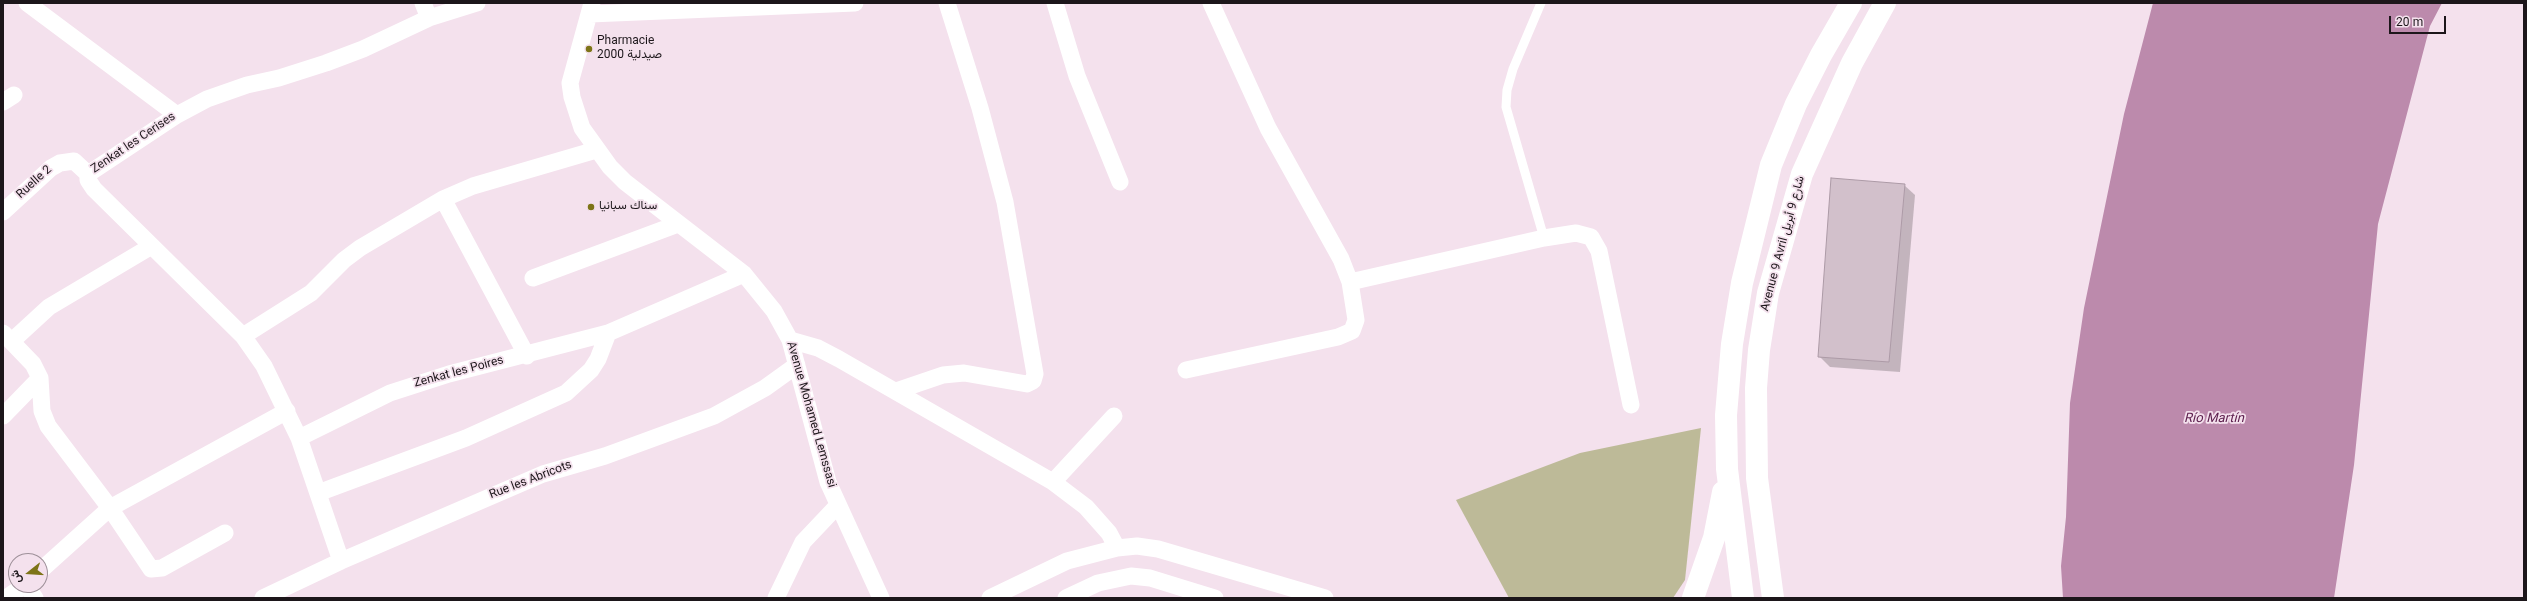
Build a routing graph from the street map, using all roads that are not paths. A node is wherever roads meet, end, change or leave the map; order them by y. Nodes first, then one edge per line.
1 (27, 3) edge
2 (477, 3) edge
3 (855, 3) edge
4 (947, 3) edge
5 (1055, 3) edge
6 (1212, 3) edge
7 (1541, 3) edge
8 (1851, 3) edge
9 (1885, 3) edge
10 (591, 9) edge
11 (426, 10) edge
12 (177, 115) junction
13 (596, 150) junction
14 (88, 174) junction
15 (1120, 182) dead end
16 (443, 199) junction
17 (3, 212) edge
18 (678, 224) junction
19 (1544, 238) junction
20 (150, 247) junction
21 (744, 274) junction
22 (533, 278) dead end
23 (1350, 282) junction
24 (608, 333) junction
25 (243, 336) junction
26 (7, 337) edge
27 (790, 340) junction
28 (527, 356) junction
29 (797, 365) junction
30 (1186, 370) dead end
31 (40, 378) junction
32 (896, 391) junction
33 (1631, 405) dead end
34 (287, 411) junction
35 (3, 416) edge
36 (1114, 416) dead end
37 (299, 438) junction
38 (1728, 469) junction
39 (1053, 482) junction
40 (318, 493) junction
41 (838, 505) junction
42 (110, 508) junction
43 (225, 533) dead end
44 (1116, 548) junction
45 (341, 561) junction
46 (48, 564) edge
47 (263, 598) edge
48 (776, 598) edge
49 (881, 598) edge
50 (990, 598) edge
51 (1066, 598) edge
52 (1215, 598) edge
53 (1325, 598) edge
54 (1693, 598) edge
55 (1743, 598) edge
56 (1773, 598) edge

1 - 12 street
2 - 11 street, Zenkat les Cerises
3 - 10 street
4 - 32 street
5 - 15 street
6 - 23 street
7 - 19 lane
8 - 38 highway
9 - 56 highway, Avenue 9 Avril شارع 9 أبريل
10 - 13 street, Avenue Mohamed Lemssasi
11 - 12 street, Zenkat les Cerises
12 - 14 street, Zenkat les Cerises
13 - 16 street
13 - 18 street, Avenue Mohamed Lemssasi
14 - 17 street, Ruelle 2
14 - 20 street, Zenkat les Cerises
16 - 25 street
16 - 28 street
18 - 21 street, Avenue Mohamed Lemssasi
18 - 22 street
19 - 23 street
19 - 33 street
20 - 25 street, Zenkat les Cerises
20 - 26 street
21 - 24 street, Zenkat les Poires
21 - 27 street, Avenue Mohamed Lemssasi
23 - 30 street
24 - 28 street, Zenkat les Poires
24 - 40 street
25 - 34 street, Zenkat les Cerises
26 - 31 street
27 - 29 street, Avenue Mohamed Lemssasi
27 - 32 street
28 - 37 street, Zenkat les Poires
29 - 41 street, Avenue Mohamed Lemssasi
29 - 45 street, Rue les Abricots
31 - 35 street
31 - 42 street
32 - 39 street
34 - 37 street, Zenkat les Cerises
34 - 42 street
36 - 39 street
37 - 40 street
38 - 54 highway
38 - 55 highway
39 - 44 street
40 - 45 street
41 - 48 street
41 - 49 street, Avenue Mohamed Lemssasi
42 - 43 street
42 - 46 street
44 - 50 street
44 - 53 street
45 - 47 street, Rue les Abricots
51 - 52 street

